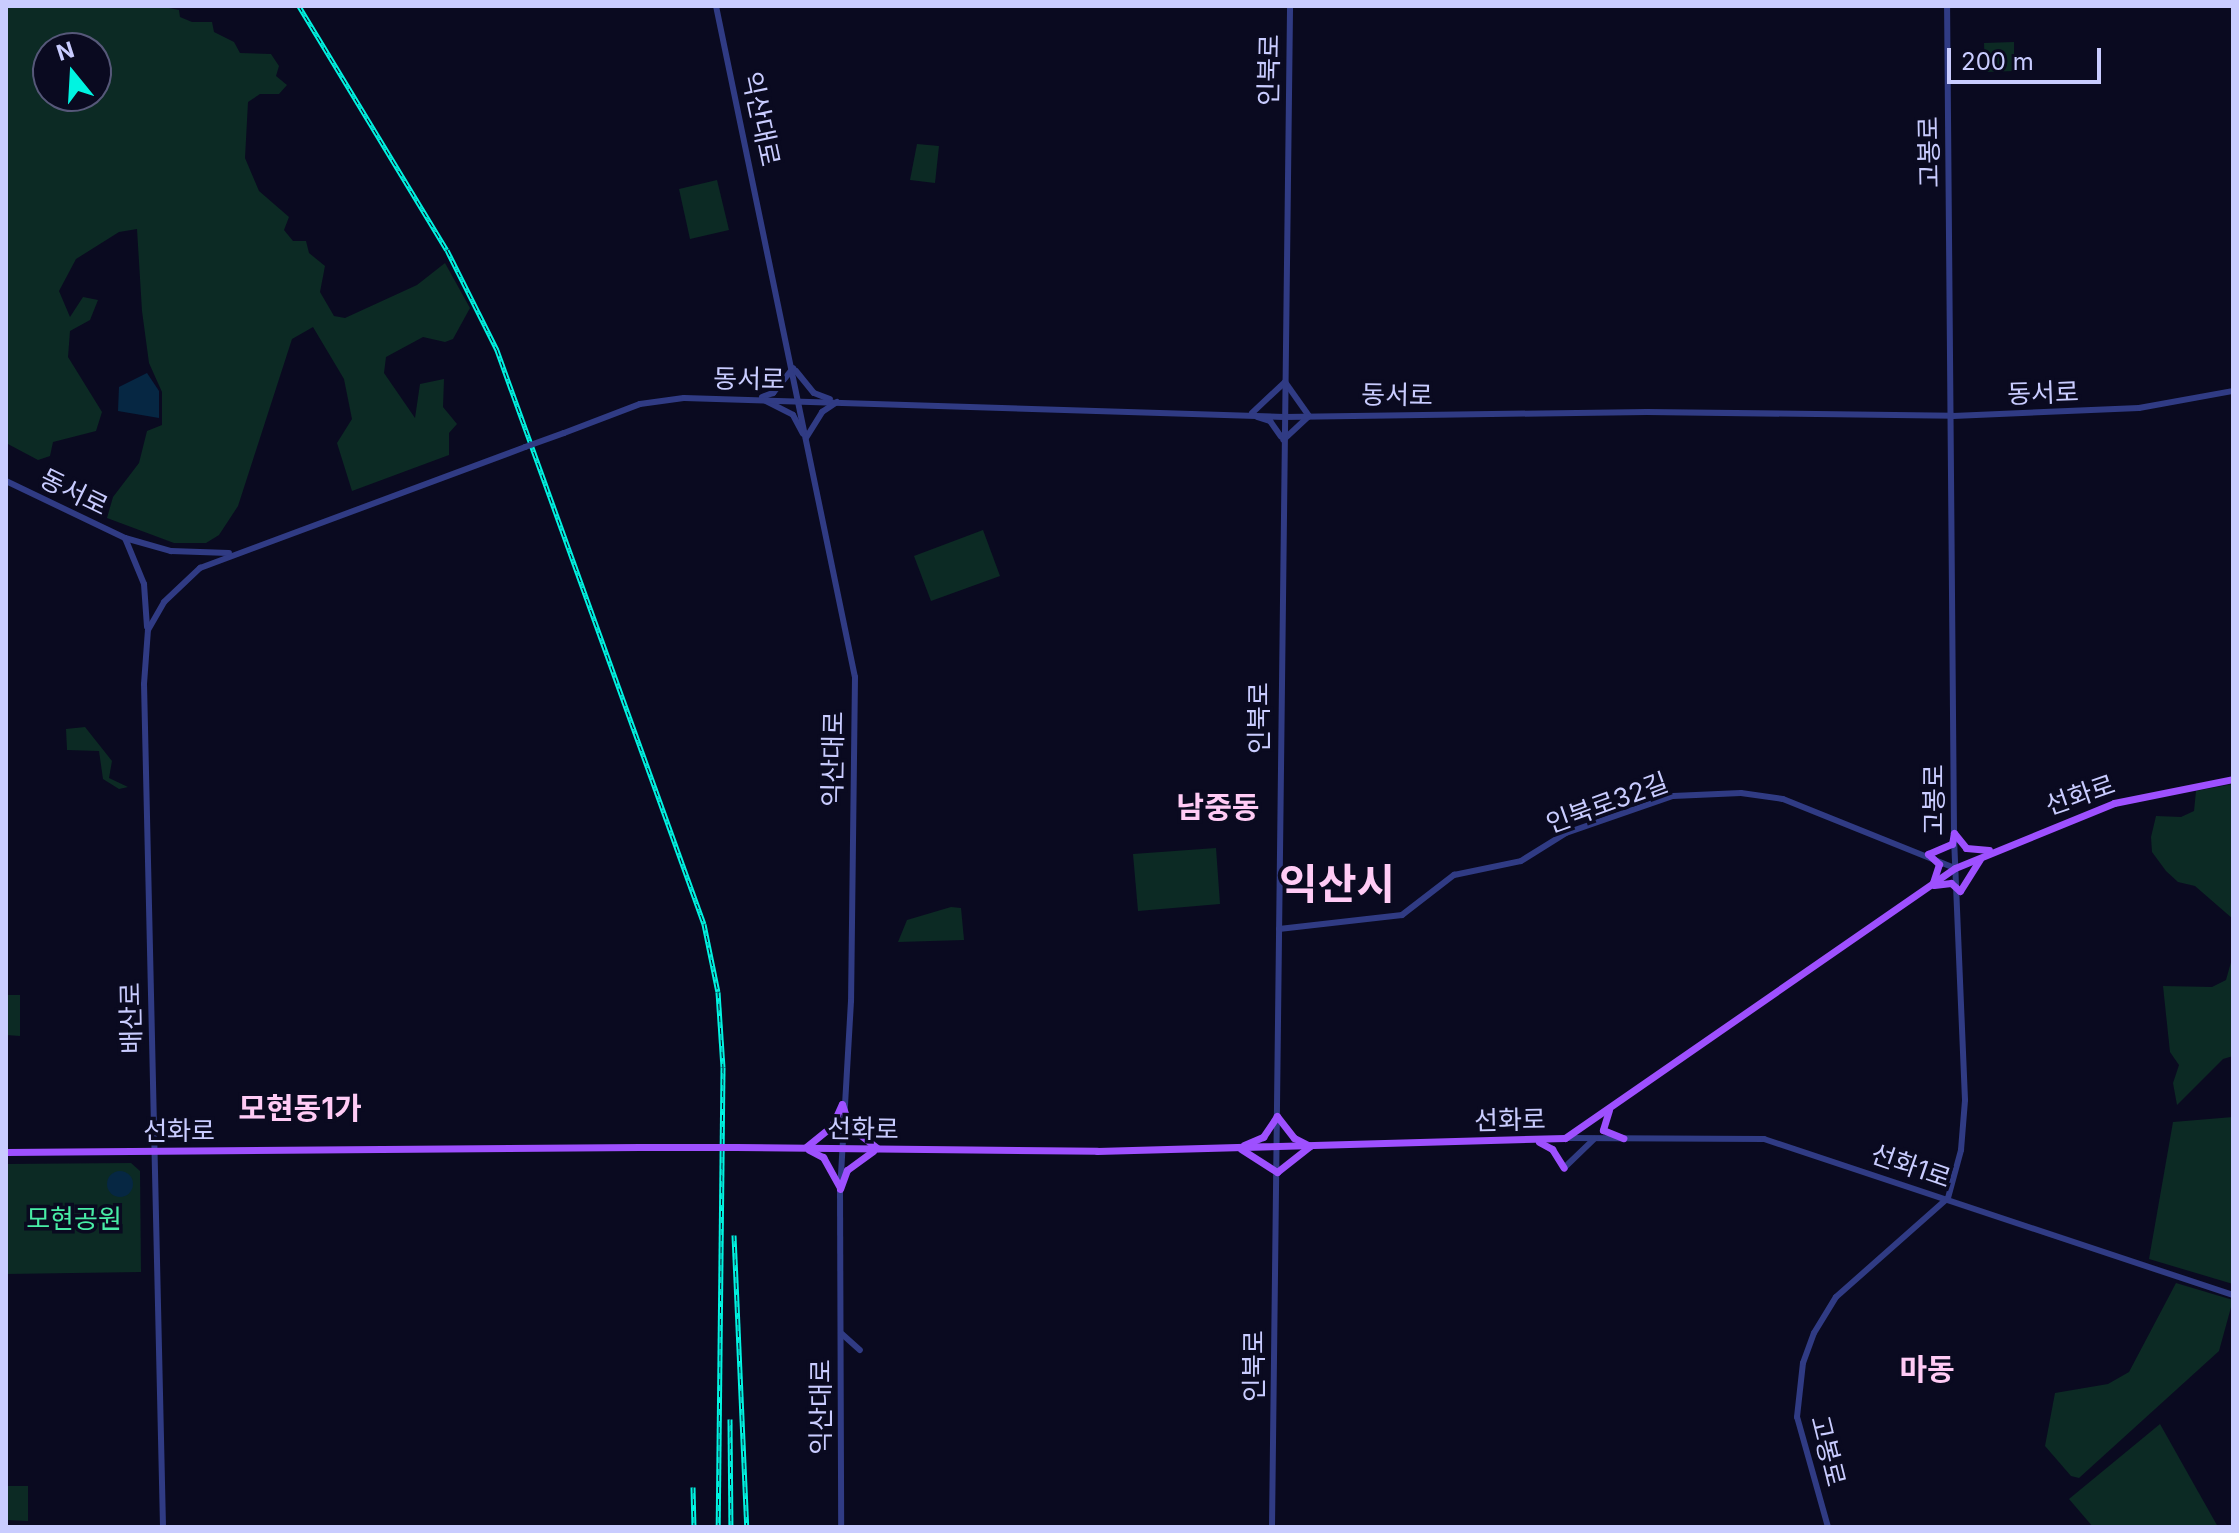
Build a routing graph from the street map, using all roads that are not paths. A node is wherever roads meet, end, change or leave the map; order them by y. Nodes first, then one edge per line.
1 (716, 6) edge
2 (1290, 6) edge
3 (1947, 6) edge
4 (793, 368) junction
5 (1285, 382) junction
6 (2233, 391) edge
7 (759, 398) junction
8 (799, 400) junction
9 (837, 402) junction
10 (1250, 414) junction
11 (1309, 416) junction
12 (1953, 416) junction
13 (1284, 417) junction
14 (806, 439) junction
15 (1283, 440) junction
16 (6, 481) edge
17 (125, 538) junction
18 (237, 553) junction
19 (148, 630) junction
20 (2233, 779) edge
21 (1954, 833) junction
22 (1996, 850) junction
23 (1928, 854) junction
24 (1955, 868) junction
25 (1932, 885) junction
26 (1960, 891) junction
27 (1279, 929) junction
28 (842, 1104) junction
29 (1610, 1108) junction
30 (1277, 1116) junction
31 (1565, 1138) junction
32 (1597, 1138) junction
33 (1623, 1138) junction
34 (1529, 1140) junction
35 (1277, 1146) junction
36 (1310, 1146) junction
37 (803, 1148) junction
38 (1239, 1148) junction
39 (842, 1149) junction
40 (879, 1149) junction
41 (153, 1150) junction
42 (6, 1152) edge
43 (1564, 1168) joint
44 (1277, 1172) junction
45 (840, 1189) junction
46 (1948, 1198) junction
47 (2233, 1295) edge
48 (842, 1334) junction
49 (860, 1350) dead end
50 (163, 1527) edge
51 (841, 1527) edge
52 (1272, 1527) edge
53 (1828, 1527) edge

1 - 4 street, 익산대로
2 - 5 street, 인북로
3 - 12 street, 고봉로
4 - 7 street
4 - 8 street, 익산대로
4 - 9 street
5 - 10 street
5 - 11 street
5 - 13 street, 인북로
6 - 12 street, 동서로
7 - 8 street, 동서로
7 - 14 street
7 - 18 street, 동서로, bridge
8 - 9 street, 동서로
8 - 14 street, 익산대로
9 - 10 street, 동서로
9 - 14 street
10 - 13 street, 동서로
10 - 15 street
11 - 12 street, 동서로
11 - 13 street, 동서로
11 - 15 street
12 - 21 street, 고봉로
13 - 15 street, 인북로
14 - 28 street, 익산대로
15 - 27 street, 인북로
16 - 17 street, 동서로
17 - 18 street, 동서로
17 - 19 street
18 - 19 street, 배산로
19 - 41 street, 배산로
20 - 22 main road, 선화로
21 - 22 main road
21 - 23 main road
21 - 24 street, 고봉로
22 - 24 main road, 선화로
22 - 26 main road
23 - 24 street, 인북로32길
23 - 25 main road
23 - 27 street, 인북로32길
24 - 25 main road, 선화로
24 - 26 street, 고봉로
25 - 26 main road
25 - 29 main road, 선화로
26 - 46 street, 고봉로
27 - 30 street, 인북로
28 - 37 main road
28 - 39 street, 익산대로
28 - 40 main road
29 - 31 main road, 선화로
29 - 33 main road
30 - 35 street, 인북로
30 - 36 main road
30 - 38 main road
31 - 32 street, 선화1로
31 - 34 main road, 선화로
32 - 33 street, 선화1로
32 - 43 street
33 - 46 street, 선화1로
34 - 36 main road, 선화로
34 - 43 main road
35 - 36 main road, 선화로
35 - 38 main road, 선화로
35 - 44 street, 인북로
36 - 44 main road
37 - 39 main road, 선화로
37 - 41 main road, 선화로, bridge
37 - 45 main road
38 - 40 main road, 선화로
38 - 44 main road
39 - 40 main road, 선화로
39 - 45 street, 익산대로
40 - 45 main road
41 - 42 main road, 선화로
41 - 50 street, 배산로
44 - 52 street, 인북로
45 - 48 street, 익산대로
46 - 47 street, 선화1로
46 - 53 street, 고봉로
48 - 49 street
48 - 51 street, 익산대로

